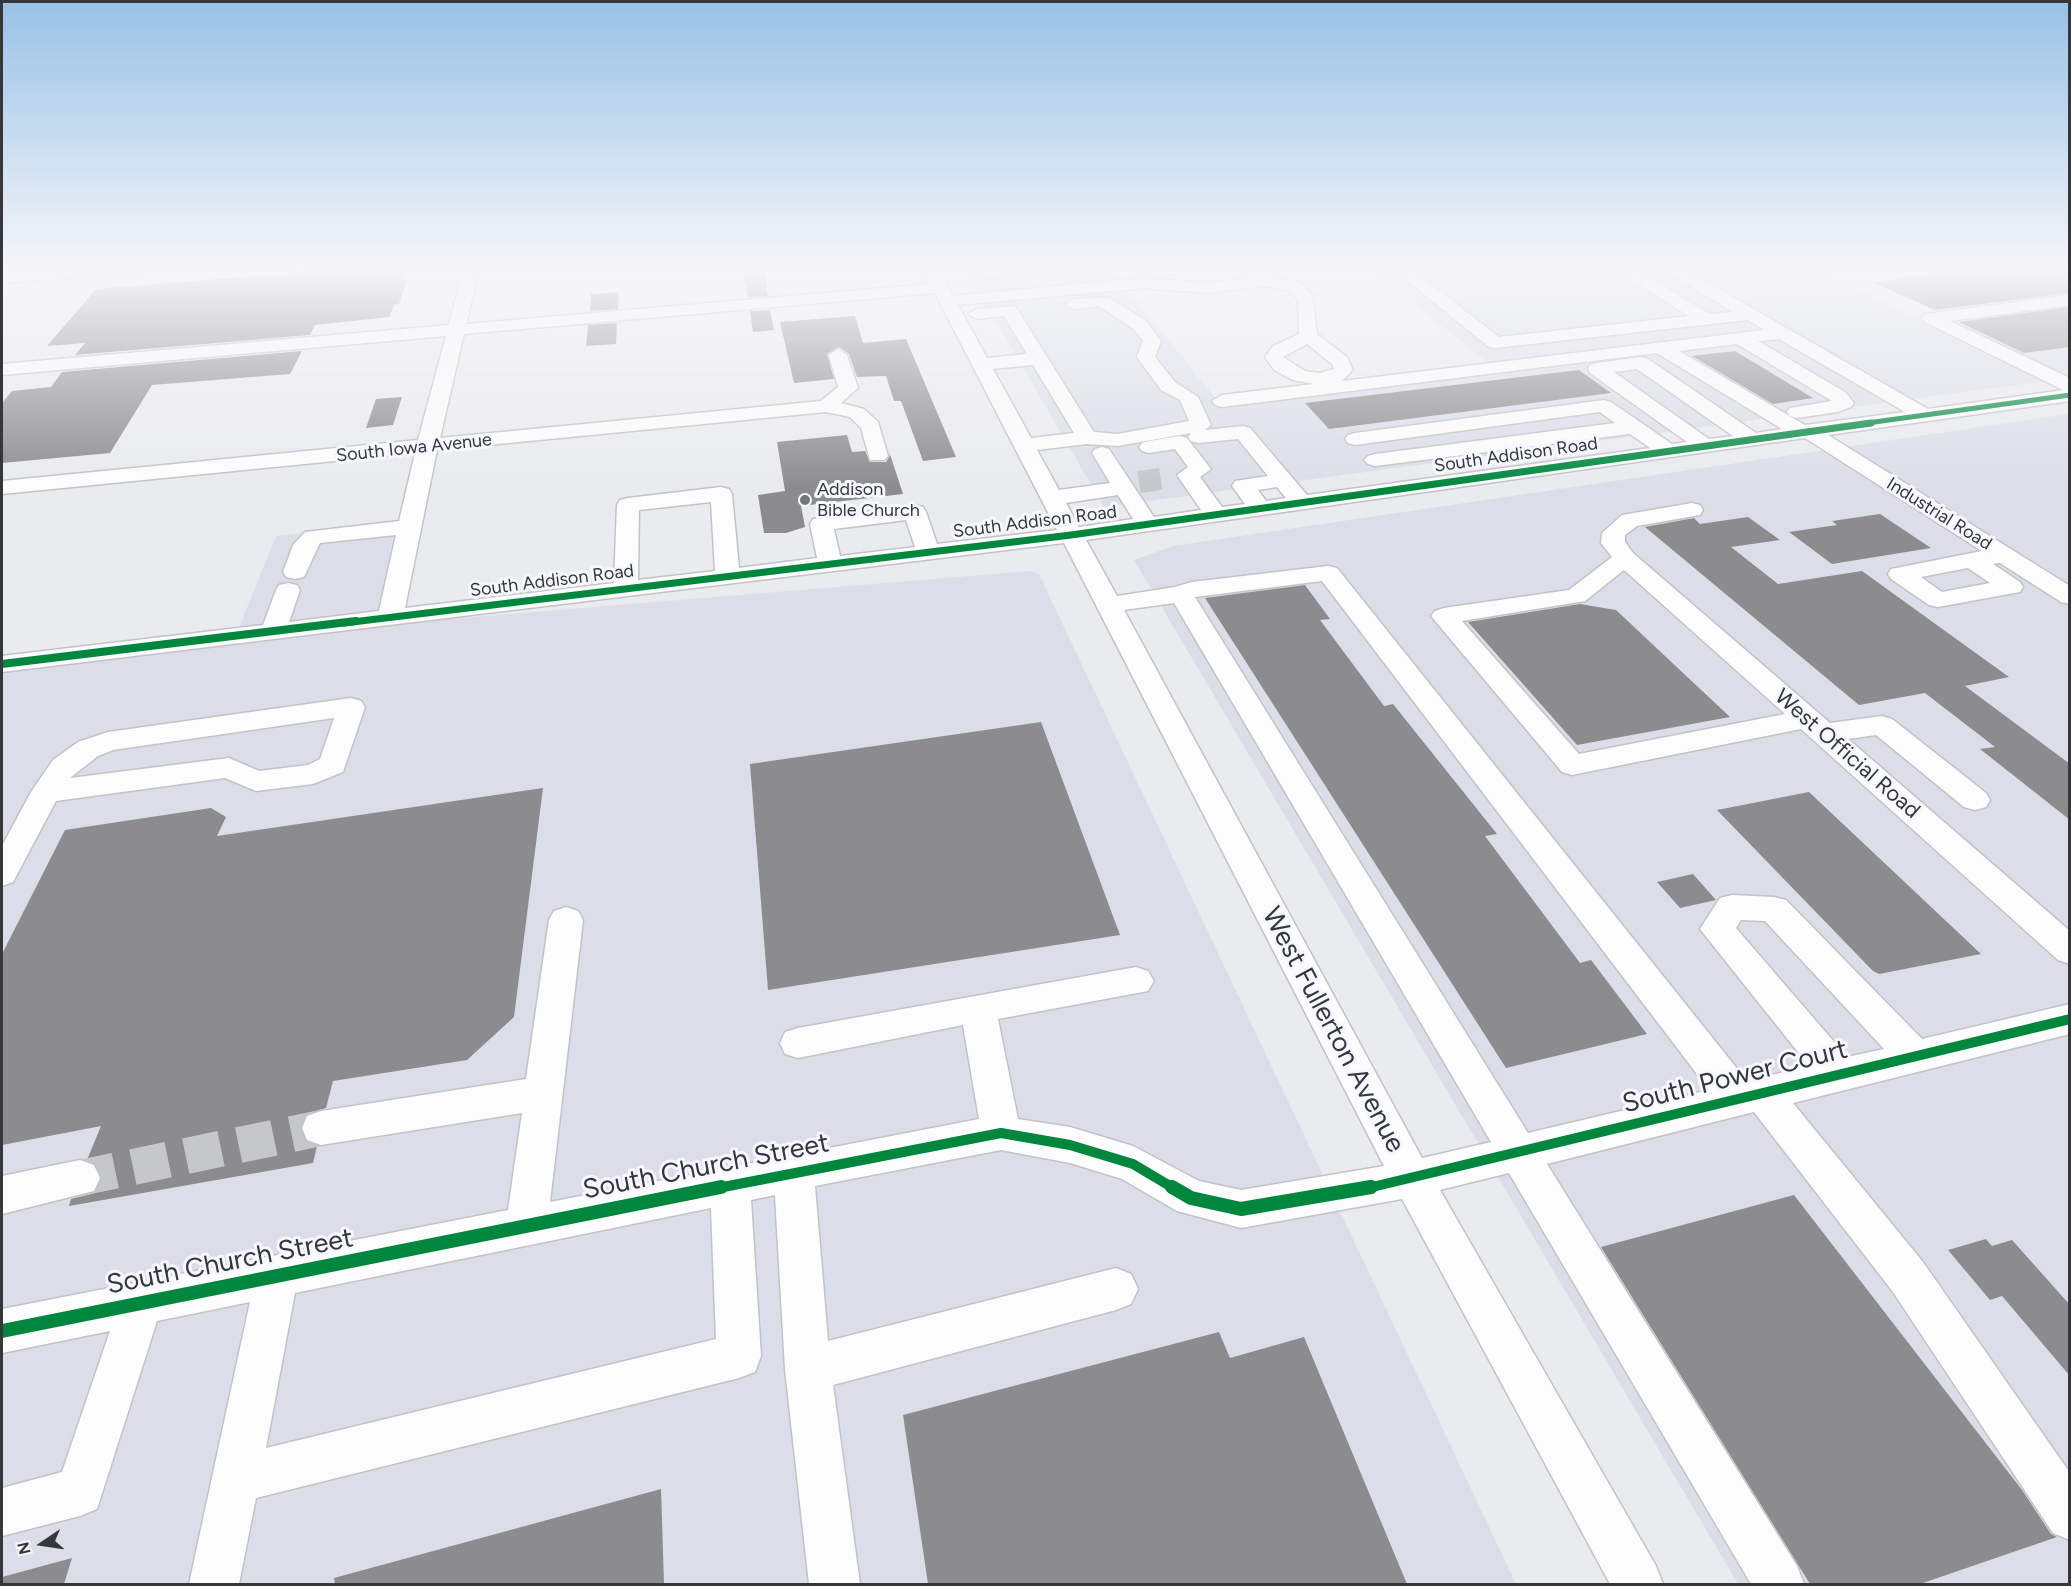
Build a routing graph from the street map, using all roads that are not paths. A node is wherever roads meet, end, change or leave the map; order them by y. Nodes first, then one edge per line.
1 (348, 340) edge
2 (454, 340) edge
3 (969, 340) edge
4 (1027, 340) edge
5 (1151, 340) edge
6 (1491, 340) edge
7 (1523, 340) edge
8 (1724, 340) edge
9 (1743, 340) edge
10 (1793, 340) edge
11 (1976, 340) edge
12 (1661, 348) junction
13 (838, 355) dead end
14 (1039, 359) junction
15 (981, 364) junction
16 (2, 369) edge
17 (2070, 386) edge
18 (1879, 389) junction
19 (2070, 395) edge
20 (1222, 401) dead end
21 (1838, 401) junction
22 (826, 406) junction
23 (1773, 415) junction
24 (1926, 416) junction
25 (1634, 427) junction
26 (1804, 431) junction
27 (1198, 437) dead end
28 (1751, 439) junction
29 (1095, 446) junction
30 (1704, 446) junction
31 (427, 447) junction
32 (1668, 451) junction
33 (1028, 454) junction
34 (877, 456) dead end
35 (1375, 460) junction
36 (1283, 480) junction
37 (2, 487) edge
38 (1401, 488) junction
39 (1134, 491) junction
40 (1052, 498) junction
41 (1301, 502) junction
42 (1260, 508) junction
43 (1692, 510) dead end
44 (1216, 514) junction
45 (1147, 524) junction
46 (411, 527) junction
47 (1071, 535) junction
48 (928, 552) junction
49 (2004, 555) junction
50 (1624, 558) junction
51 (1973, 561) dead end
52 (830, 564) junction
53 (728, 576) junction
54 (626, 589) junction
55 (1181, 594) junction
56 (2070, 597) edge
57 (1108, 605) junction
58 (390, 617) junction
59 (273, 631) junction
60 (2, 664) edge
61 (1815, 726) junction
62 (46, 792) junction
63 (1975, 800) dead end
64 (2, 874) edge
65 (566, 920) dead end
66 (2070, 951) edge
67 (1136, 981) dead end
68 (978, 1008) junction
69 (2070, 1019) edge
70 (798, 1043) dead end
71 (1914, 1056) junction
72 (1839, 1075) junction
73 (543, 1093) junction
74 (1750, 1096) junction
75 (321, 1128) tunnel mouth
76 (1001, 1133) junction
77 (1520, 1152) junction
78 (794, 1172) junction
79 (80, 1178) tunnel mouth
80 (1412, 1179) junction
81 (730, 1185) junction
82 (2, 1195) edge
83 (526, 1226) junction
84 (277, 1276) junction
85 (1116, 1288) dead end
86 (141, 1303) junction
87 (2, 1331) edge
88 (808, 1369) junction
89 (236, 1479) junction
90 (2, 1512) edge
91 (2070, 1516) edge
92 (214, 1584) edge
93 (835, 1584) edge
94 (1638, 1584) edge
95 (1779, 1584) edge

1 - 16 street
2 - 31 street
3 - 15 street, West Fullerton Avenue
4 - 14 street
5 - 29 street
6 - 7 street
8 - 12 street
9 - 21 street
10 - 18 street
11 - 17 street
12 - 20 street
12 - 23 street, Industrial Road
13 - 22 street
14 - 15 street
14 - 29 street
15 - 33 street, West Fullerton Avenue
18 - 21 street
18 - 24 street
19 - 24 street, South Addison Road
21 - 23 street
22 - 31 street, South Iowa Avenue
22 - 34 street
23 - 26 street, Industrial Road
24 - 26 street, South Addison Road
25 - 32 street
25 - 35 street
25 - 35 street
26 - 28 street, South Addison Road
26 - 49 street, Industrial Road
27 - 36 street
28 - 30 street, South Addison Road
28 - 30 street
29 - 33 street
29 - 39 street
29 - 44 street
30 - 32 street, South Addison Road
31 - 37 street, South Iowa Avenue
31 - 46 street
32 - 38 street, South Addison Road
33 - 40 street, West Fullerton Avenue
35 - 38 street
36 - 41 street
36 - 42 street
38 - 41 street, South Addison Road
39 - 40 street
39 - 45 street
40 - 47 street, West Fullerton Avenue
41 - 42 street, South Addison Road
42 - 44 street, South Addison Road
43 - 50 street
44 - 45 street, South Addison Road
45 - 47 street, South Addison Road
46 - 58 street
46 - 59 street
47 - 48 street, South Addison Road
47 - 57 street, West Fullerton Avenue
48 - 52 street, South Addison Road
48 - 52 street
49 - 51 street
49 - 56 street, Industrial Road
50 - 61 street, West Official Road
50 - 61 street
52 - 53 street, South Addison Road
53 - 54 street, South Addison Road
53 - 54 street
54 - 58 street, South Addison Road
55 - 57 street
55 - 74 street
55 - 77 street
57 - 80 street, West Fullerton Avenue
58 - 59 street, South Addison Road
59 - 60 street, South Addison Road
61 - 63 street
61 - 66 street, West Official Road
62 - 62 street
62 - 64 street
65 - 73 street
67 - 68 street
68 - 70 street
68 - 76 street
69 - 71 street, South Power Court
71 - 72 street, South Power Court
71 - 72 street
72 - 74 street, South Power Court
73 - 75 street
73 - 83 street
74 - 77 street, South Power Court
74 - 91 street
76 - 78 street, South Church Street
76 - 80 street, South Church Street
77 - 80 street, South Power Court
77 - 95 street
78 - 81 street, South Church Street
78 - 88 street
79 - 82 street
80 - 94 street, West Fullerton Avenue
81 - 83 street, South Church Street
81 - 89 street
83 - 84 street, South Church Street
84 - 86 street, South Church Street
84 - 89 street
85 - 88 street
86 - 87 street, South Church Street
86 - 90 street
88 - 93 street
89 - 92 street

